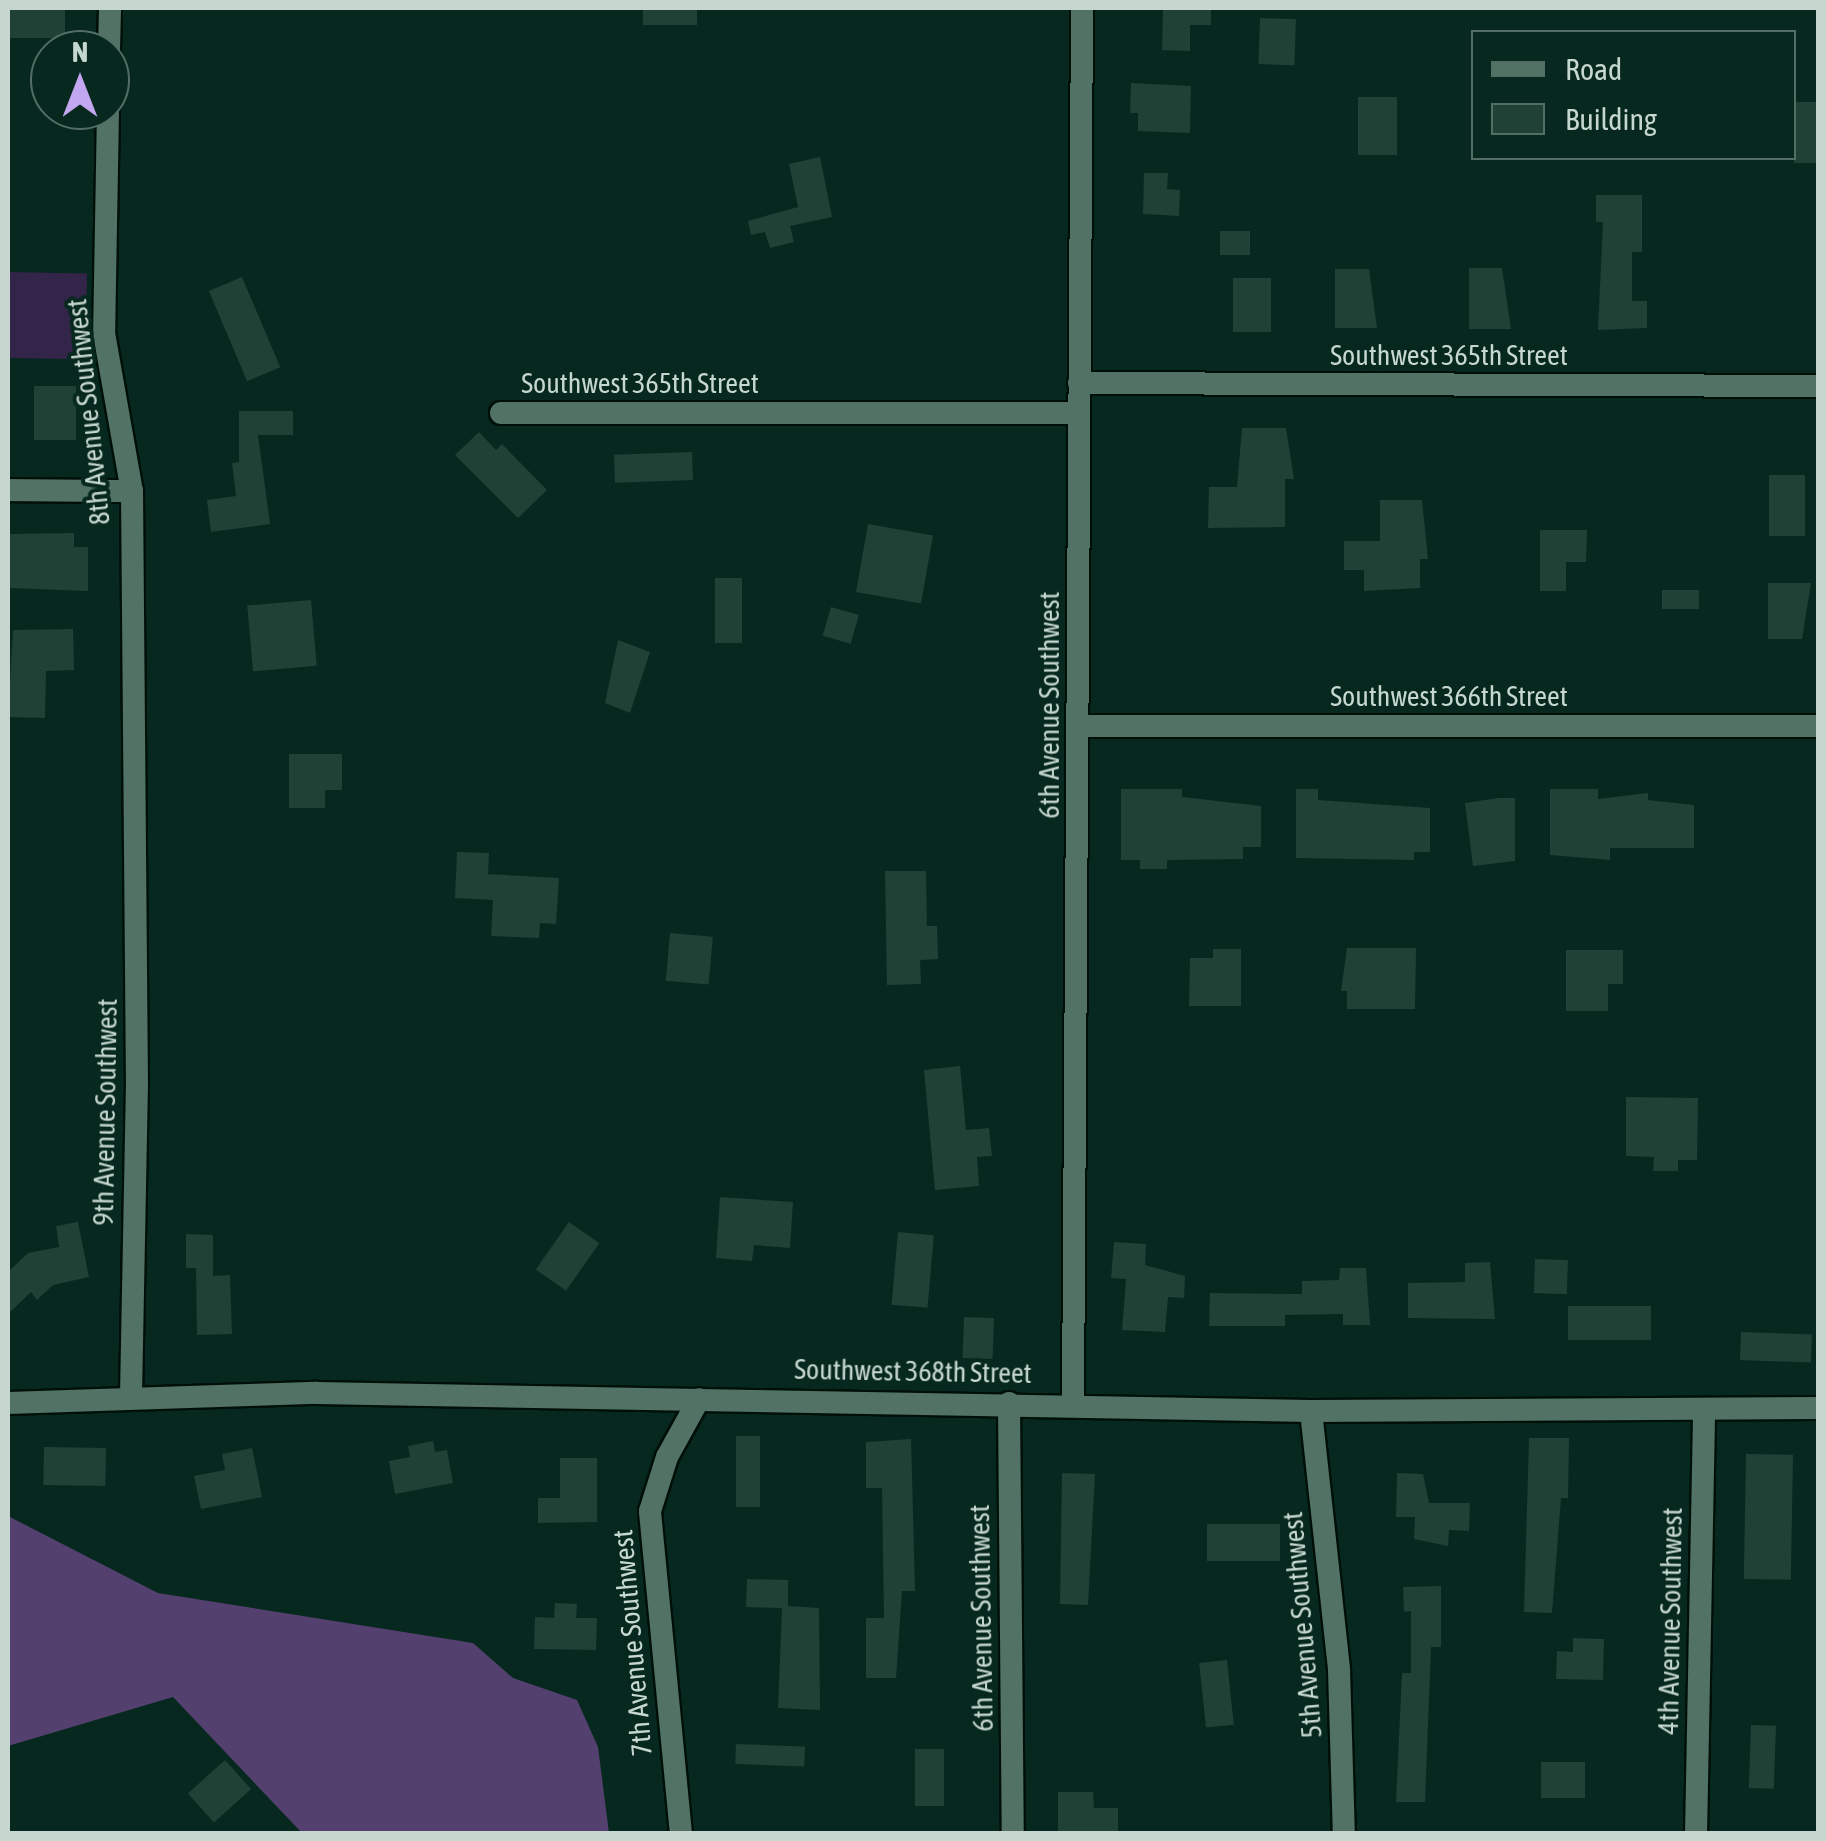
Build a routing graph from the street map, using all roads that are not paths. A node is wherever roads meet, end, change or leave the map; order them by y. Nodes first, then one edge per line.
1 (1082, 8) edge
2 (108, 130) edge
3 (1079, 383) junction
4 (1818, 386) edge
5 (1078, 412) junction
6 (501, 413) dead end
7 (8, 490) edge
8 (132, 491) junction
9 (1080, 726) junction
10 (1818, 726) edge
11 (135, 827) joint
12 (131, 1396) junction
13 (700, 1399) junction
14 (1008, 1402) junction
15 (8, 1403) edge
16 (1072, 1403) junction
17 (1818, 1408) edge
18 (1704, 1410) junction
19 (1311, 1411) junction
20 (681, 1834) edge
21 (1014, 1834) edge
22 (1344, 1834) edge
23 (1696, 1834) edge

1 - 3 street, 6th Avenue Southwest
2 - 8 street, 8th Avenue Southwest
3 - 4 street, Southwest 365th Street
3 - 5 street, 6th Avenue Southwest
5 - 6 street, Southwest 365th Street
5 - 9 street, 6th Avenue Southwest
7 - 8 street
8 - 11 street, 8th Avenue Southwest
9 - 10 street, Southwest 366th Street
9 - 16 street, 6th Avenue Southwest
11 - 12 street, 9th Avenue Southwest
12 - 13 street, Southwest 368th Street
12 - 15 street, Southwest 368th Street
13 - 14 street, Southwest 368th Street
13 - 20 street, 7th Avenue Southwest
14 - 16 street, Southwest 368th Street
14 - 21 street, 6th Avenue Southwest
16 - 19 street, Southwest 368th Street
17 - 18 street, Southwest 368th Street
18 - 19 street, Southwest 368th Street
18 - 23 street, 4th Avenue Southwest
19 - 22 street, 5th Avenue Southwest

